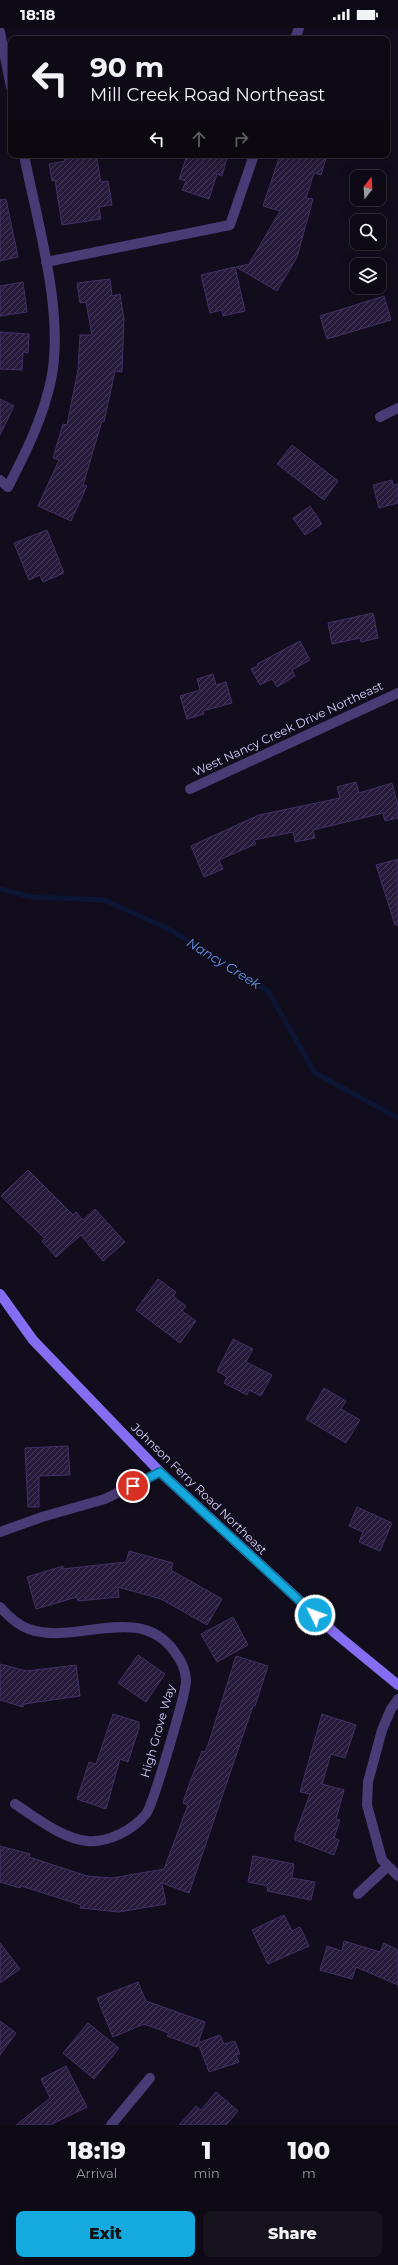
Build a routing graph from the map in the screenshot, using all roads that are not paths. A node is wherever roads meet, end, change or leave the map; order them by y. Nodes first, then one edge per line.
1 (0, 32) edge
2 (8, 72) edge
3 (25, 158) edge
4 (253, 158) edge
5 (46, 262) junction
6 (398, 408) edge
7 (380, 417) dead end
8 (0, 480) edge
9 (398, 693) edge
10 (190, 788) dead end
11 (0, 1294) edge
12 (160, 1472) junction
13 (0, 1532) edge
14 (0, 1607) edge
15 (398, 1685) edge
16 (398, 1699) edge
17 (15, 1804) dead end
18 (388, 1866) junction
19 (398, 1876) edge
20 (358, 1894) dead end
21 (150, 2078) dead end
22 (111, 2125) edge

1 - 2 street
3 - 5 street
4 - 5 street
5 - 8 street
6 - 7 street
9 - 10 street, West Nancy Creek Drive Northeast
11 - 12 main road, Johnson Ferry Road Northeast
12 - 13 street
12 - 15 main road, Johnson Ferry Road Northeast
14 - 17 street, High Grove Way
16 - 18 street
18 - 19 street
18 - 20 street
21 - 22 street

